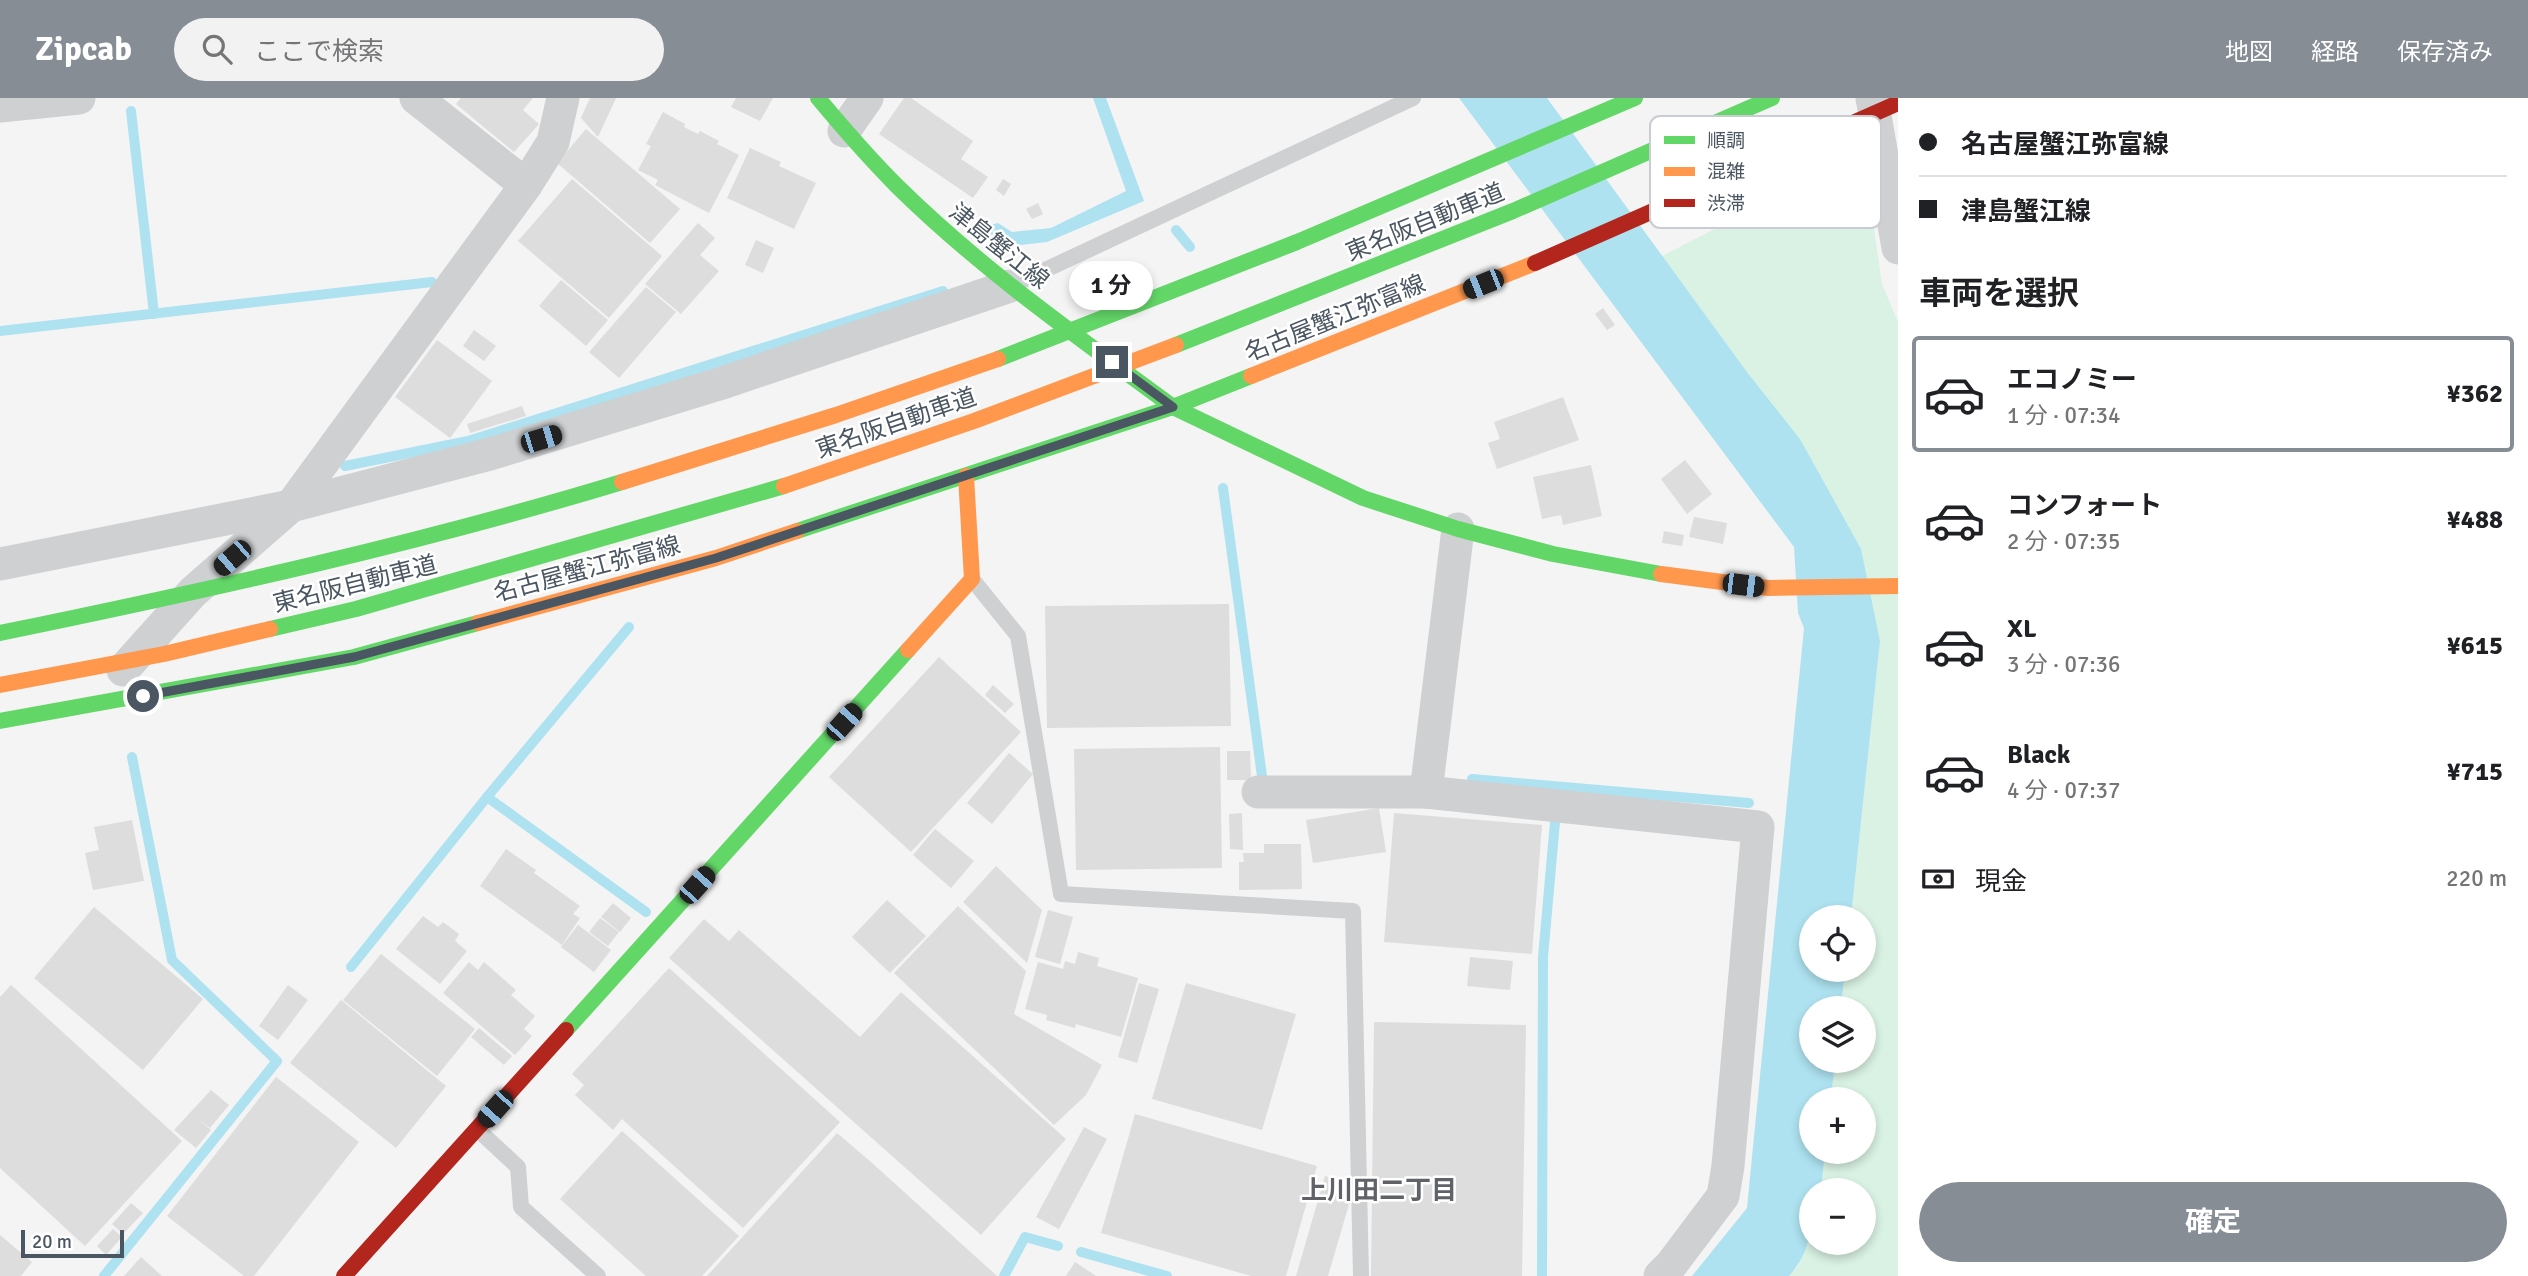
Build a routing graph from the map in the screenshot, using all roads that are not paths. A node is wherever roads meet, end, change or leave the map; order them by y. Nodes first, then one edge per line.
1 (79, 98) edge
2 (416, 98) edge
3 (563, 98) edge
4 (818, 98) edge
5 (867, 98) edge
6 (1413, 98) edge
7 (1636, 98) edge
8 (1772, 98) edge
9 (1872, 98) edge
10 (1898, 103) edge
11 (0, 107) edge
12 (1731, 116) edge
13 (1869, 116) edge
14 (1875, 116) edge
15 (844, 131) junction
16 (1881, 150) edge
17 (1650, 151) edge
18 (526, 186) junction
19 (1650, 212) edge
20 (1898, 248) edge
21 (1010, 286) junction
22 (1173, 407) junction
23 (966, 476) junction
24 (291, 506) junction
25 (1458, 529) junction
26 (0, 564) edge
27 (972, 579) junction
28 (1898, 586) edge
29 (0, 633) edge
30 (0, 685) edge
31 (90, 706) junction
32 (0, 721) edge
33 (1258, 792) dead end
34 (1426, 792) junction
35 (477, 1129) junction
36 (344, 1276) edge
37 (598, 1276) edge
38 (1362, 1276) edge
39 (1660, 1276) edge

1 - 11 street
2 - 18 street
3 - 18 street
4 - 15 main road, 津島蟹江線
5 - 15 street
6 - 21 lane
7 - 29 main road, 東名阪自動車道, bridge
8 - 12 main road, 東名阪自動車道, bridge
9 - 14 street
10 - 13 main road, 名古屋蟹江弥富線, bridge
15 - 21 main road, 津島蟹江線
16 - 20 street
17 - 30 main road, 東名阪自動車道, bridge
18 - 24 street
19 - 22 main road, 名古屋蟹江弥富線, bridge
21 - 22 main road, 津島蟹江線
21 - 24 street
22 - 23 main road, 名古屋蟹江弥富線
22 - 25 main road
23 - 27 main road
23 - 31 main road, 名古屋蟹江弥富線
24 - 26 street
24 - 31 street
25 - 28 main road
25 - 34 street
27 - 35 main road
27 - 38 lane
31 - 32 main road, 名古屋蟹江弥富線
33 - 34 street
34 - 39 street
35 - 36 main road
35 - 37 lane

